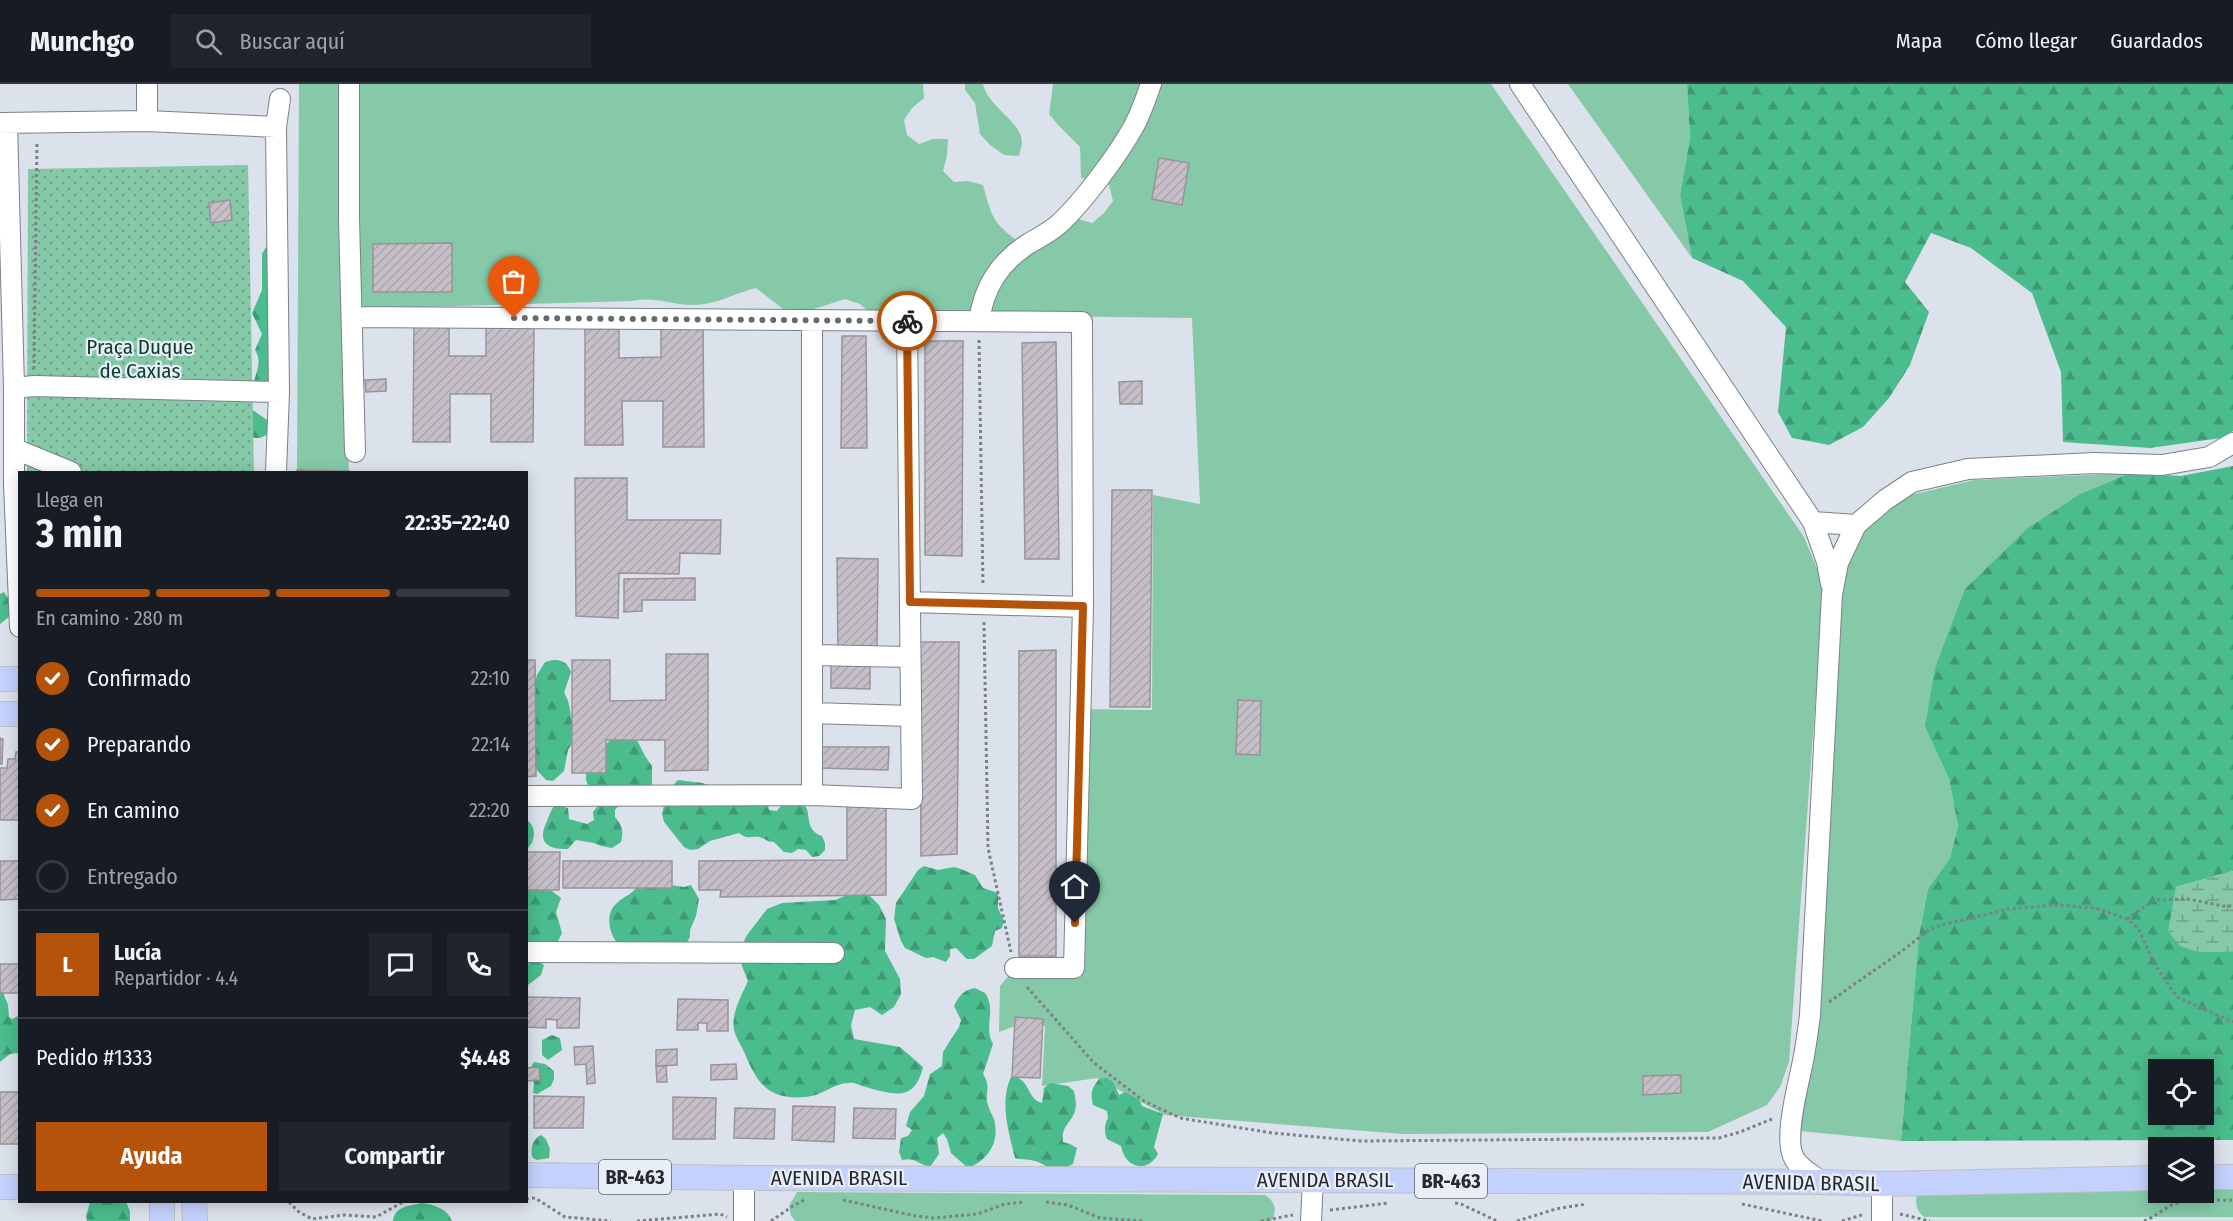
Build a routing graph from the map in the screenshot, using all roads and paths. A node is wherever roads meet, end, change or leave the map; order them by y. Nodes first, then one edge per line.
1 (147, 84) edge
2 (349, 84) edge
3 (1151, 84) edge
4 (1520, 84) edge
5 (280, 99) dead end
6 (147, 120) junction
7 (4, 123) edge
8 (37, 124) junction
9 (276, 127) junction
10 (6, 315) edge
11 (353, 317) junction
12 (812, 320) junction
13 (907, 321) junction
14 (979, 321) junction
15 (34, 386) junction
16 (15, 388) junction
17 (279, 392) junction
18 (2233, 443) edge
19 (15, 448) junction
20 (355, 452) dead end
21 (69, 471) edge
22 (276, 471) edge
23 (7, 483) edge
24 (1813, 522) junction
25 (1856, 525) junction
26 (1832, 594) junction
27 (910, 602) junction
28 (984, 604) junction
29 (18, 605) edge
30 (1083, 606) junction
31 (812, 655) junction
32 (910, 657) junction
33 (0, 679) edge
34 (18, 680) edge
35 (812, 713) junction
36 (0, 714) edge
37 (18, 714) edge
38 (911, 716) junction
39 (812, 795) junction
40 (528, 796) edge
41 (2233, 906) edge
42 (2127, 919) junction
43 (528, 952) edge
44 (834, 953) dead end
45 (1015, 968) junction
46 (1810, 1015) junction
47 (2233, 1022) edge
48 (1792, 1109) junction
49 (1792, 1155) junction
50 (528, 1175) edge
51 (2233, 1176) edge
52 (2214, 1177) edge
53 (744, 1178) junction
54 (2148, 1178) edge
55 (1313, 1180) junction
56 (1767, 1182) junction
57 (1822, 1182) junction
58 (1882, 1184) junction
59 (0, 1187) edge
60 (18, 1187) edge
61 (836, 1197) dead end
62 (528, 1198) edge
63 (813, 1199) dead end
64 (2233, 1200) edge
65 (1042, 1201) dead end
66 (1399, 1201) dead end
67 (1027, 1202) dead end
68 (162, 1203) edge
69 (194, 1203) edge
70 (290, 1203) edge
71 (401, 1203) edge
72 (1453, 1203) dead end
73 (1593, 1203) dead end
74 (1736, 1203) dead end
75 (1311, 1216) edge
76 (739, 1220) edge
77 (162, 1221) edge
78 (195, 1221) edge
79 (611, 1221) edge
80 (637, 1221) edge
81 (771, 1221) edge
82 (1143, 1221) edge
83 (1261, 1221) edge
84 (1497, 1221) edge
85 (1517, 1221) edge
86 (1822, 1221) edge
87 (1882, 1221) edge
88 (2144, 1221) edge

1 - 6 street
2 - 11 street
3 - 14 street
4 - 24 street
5 - 9 street
6 - 8 street
6 - 9 street
7 - 8 street
7 - 10 street
8 - 15 path
9 - 17 street
10 - 16 street
11 - 12 street
11 - 20 street
12 - 13 street
12 - 31 street
13 - 14 street
13 - 27 street
14 - 28 path
14 - 30 street
15 - 16 street
15 - 17 street
16 - 19 street
17 - 22 street
18 - 25 street
19 - 21 street
19 - 23 street
23 - 29 street
24 - 25 street
24 - 26 street
25 - 26 street
26 - 46 street
27 - 28 street
27 - 32 street
28 - 30 street
28 - 45 path
30 - 45 street
31 - 32 street
31 - 35 street
32 - 38 street
33 - 34 main road
35 - 38 street
35 - 39 street
36 - 37 main road
38 - 39 street
39 - 40 street
41 - 42 path
42 - 46 path
42 - 47 path
43 - 44 street
45 - 48 path
46 - 48 street
48 - 49 street
49 - 56 street
49 - 57 street
50 - 53 main road, AVENIDA BRASIL / BR-463
51 - 52 main road
53 - 55 main road, AVENIDA BRASIL / BR-463
53 - 76 street
54 - 58 main road, AVENIDA BRASIL / BR-463
55 - 56 main road, AVENIDA BRASIL / BR-463
55 - 75 street
56 - 57 main road, AVENIDA BRASIL / BR-463
57 - 58 main road, AVENIDA BRASIL / BR-463
58 - 87 street
59 - 60 main road
61 - 67 path
62 - 79 path
63 - 81 path
64 - 88 path
65 - 82 path
66 - 75 path
68 - 77 main road
69 - 78 main road
70 - 71 path
72 - 84 path
73 - 85 path
74 - 86 path
75 - 83 path
76 - 80 path

